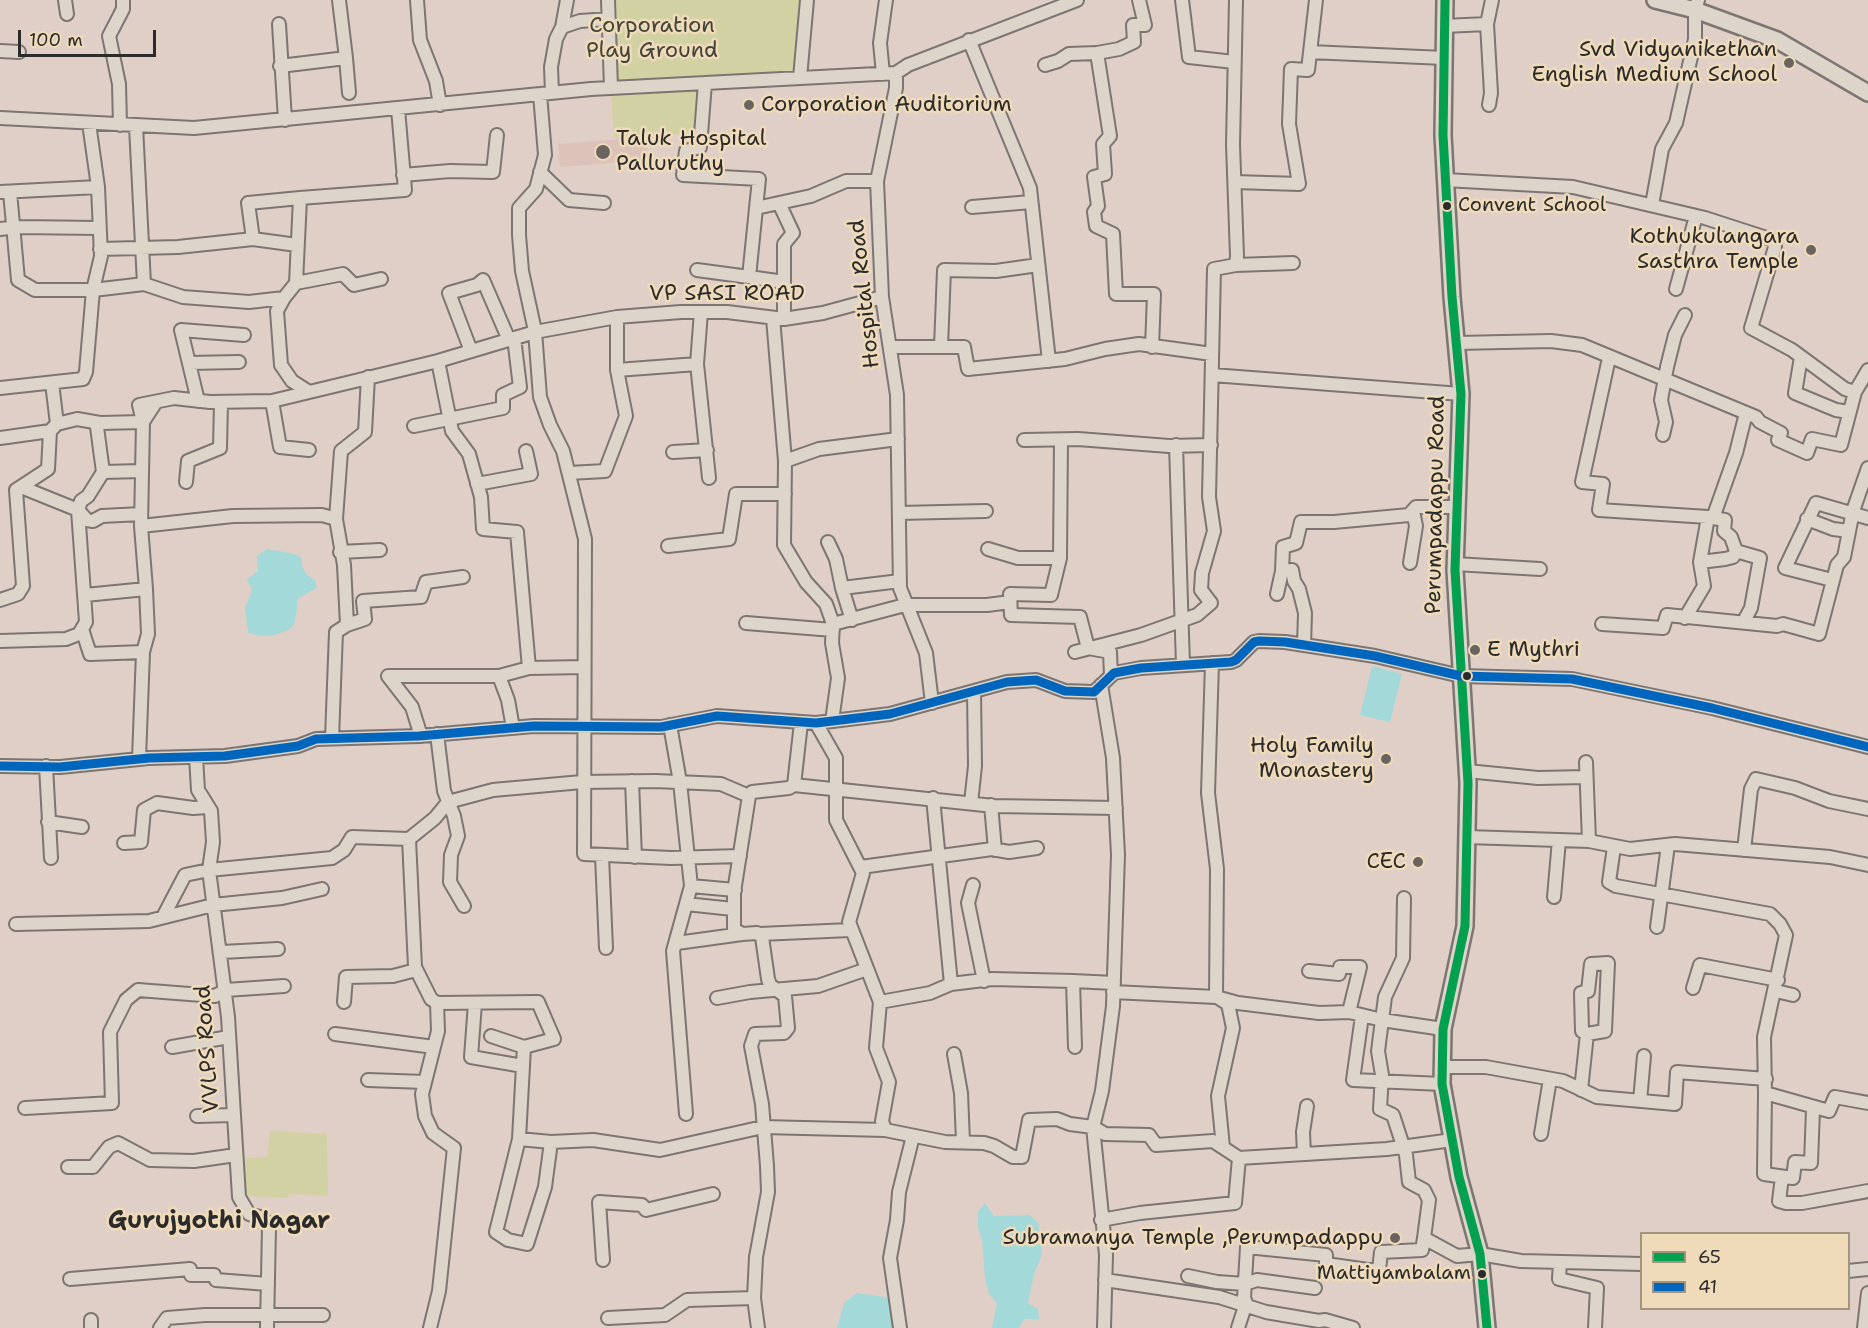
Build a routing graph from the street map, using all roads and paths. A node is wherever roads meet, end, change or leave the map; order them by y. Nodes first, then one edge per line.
1 (65, 0) edge
2 (123, 0) edge
3 (339, 0) edge
4 (417, 0) edge
5 (567, 0) edge
6 (609, 0) edge
7 (807, 0) edge
8 (885, 0) edge
9 (1077, 0) edge
10 (1126, 0) edge
11 (1138, 0) edge
12 (1182, 0) edge
13 (1236, 0) edge
14 (1316, 0) edge
15 (1445, 0) edge
16 (1492, 0) edge
17 (1655, 0) edge
18 (1697, 5) edge
19 (67, 14) dead end
20 (609, 19) junction
21 (279, 24) dead end
22 (1487, 24) junction
23 (1444, 26) junction
24 (562, 27) junction
25 (969, 40) junction
26 (0, 51) edge
27 (19, 52) dead end
28 (1310, 52) junction
29 (1097, 53) junction
30 (346, 58) junction
31 (1444, 58) junction
32 (1234, 62) junction
33 (1046, 65) dead end
34 (280, 66) junction
35 (883, 74) junction
36 (896, 74) junction
37 (800, 78) junction
38 (705, 83) junction
39 (610, 88) junction
40 (349, 93) dead end
41 (1868, 93) edge
42 (546, 94) junction
43 (440, 105) junction
44 (1489, 105) dead end
45 (398, 109) junction
46 (0, 118) edge
47 (285, 120) junction
48 (89, 123) junction
49 (120, 125) junction
50 (136, 126) junction
51 (497, 135) dead end
52 (540, 172) junction
53 (403, 175) junction
54 (1446, 180) junction
55 (877, 181) junction
56 (1234, 182) junction
57 (98, 187) junction
58 (5, 192) edge
59 (300, 198) junction
60 (778, 202) junction
61 (1031, 202) junction
62 (604, 203) dead end
63 (1652, 205) junction
64 (972, 207) dead end
65 (756, 208) junction
66 (1696, 216) junction
67 (14, 227) junction
68 (99, 228) junction
69 (0, 229) edge
70 (253, 239) junction
71 (297, 245) junction
72 (142, 246) junction
73 (100, 249) junction
74 (1293, 263) dead end
75 (1038, 265) junction
76 (1236, 265) junction
77 (697, 270) dead end
78 (749, 276) junction
79 (381, 279) dead end
80 (784, 282) junction
81 (296, 283) junction
82 (144, 284) junction
83 (1676, 289) dead end
84 (93, 290) junction
85 (882, 297) junction
86 (284, 298) junction
87 (701, 312) junction
88 (1685, 315) dead end
89 (617, 317) junction
90 (779, 319) junction
91 (535, 332) junction
92 (243, 335) dead end
93 (511, 339) junction
94 (1458, 343) junction
95 (1152, 346) junction
96 (890, 347) junction
97 (941, 347) junction
98 (471, 351) junction
99 (1212, 354) junction
100 (1801, 357) junction
101 (1609, 358) junction
102 (438, 361) junction
103 (1049, 361) junction
104 (239, 362) dead end
105 (189, 363) junction
106 (697, 364) junction
107 (617, 370) junction
108 (1868, 370) edge
109 (1212, 375) junction
110 (368, 377) junction
111 (1666, 379) junction
112 (52, 383) junction
113 (0, 388) edge
114 (309, 392) junction
115 (1855, 392) junction
116 (1461, 394) junction
117 (198, 401) junction
118 (272, 401) junction
119 (221, 402) junction
120 (1849, 412) junction
121 (1746, 413) junction
122 (450, 420) junction
123 (143, 422) junction
124 (100, 423) junction
125 (414, 426) dead end
126 (53, 428) junction
127 (1664, 435) dead end
128 (0, 438) edge
129 (898, 439) junction
130 (1024, 440) dead end
131 (1061, 440) junction
132 (1211, 445) junction
133 (1176, 446) junction
134 (309, 450) dead end
135 (706, 450) junction
136 (526, 451) dead end
137 (673, 452) dead end
138 (785, 461) junction
139 (1868, 468) edge
140 (142, 471) junction
141 (103, 472) junction
142 (569, 473) junction
143 (709, 478) dead end
144 (186, 482) dead end
145 (477, 484) junction
146 (21, 487) junction
147 (785, 494) junction
148 (1457, 507) junction
149 (78, 510) junction
150 (986, 511) dead end
151 (1413, 511) junction
152 (1853, 511) junction
153 (899, 513) junction
154 (1711, 518) junction
155 (1868, 518) edge
156 (336, 519) junction
157 (1807, 519) junction
158 (141, 520) junction
159 (1849, 531) junction
160 (828, 542) dead end
161 (668, 546) dead end
162 (988, 549) dead end
163 (380, 550) dead end
164 (1736, 551) junction
165 (340, 552) junction
166 (1060, 558) junction
167 (1700, 562) junction
168 (1410, 563) dead end
169 (1455, 564) junction
170 (1540, 569) dead end
171 (1282, 571) junction
172 (463, 577) dead end
173 (900, 580) junction
174 (1832, 580) junction
175 (842, 588) junction
176 (146, 590) junction
177 (1277, 594) dead end
178 (85, 595) junction
179 (0, 600) edge
180 (1010, 602) junction
181 (905, 605) junction
182 (1685, 618) junction
183 (852, 620) junction
184 (1181, 620) junction
185 (1744, 621) junction
186 (746, 623) dead end
187 (1602, 624) dead end
188 (347, 625) junction
189 (833, 627) junction
190 (82, 629) junction
191 (0, 641) edge
192 (1304, 645) junction
193 (1082, 650) junction
194 (143, 652) junction
195 (1212, 663) junction
196 (1183, 665) junction
197 (584, 667) junction
198 (529, 668) junction
199 (499, 676) junction
200 (1111, 676) junction
201 (1461, 676) junction
202 (1101, 686) junction
203 (974, 691) junction
204 (932, 704) junction
205 (832, 721) junction
206 (801, 723) junction
207 (816, 723) junction
208 (583, 726) junction
209 (670, 726) junction
210 (513, 728) junction
211 (438, 734) junction
212 (422, 736) junction
213 (332, 738) junction
214 (1868, 747) edge
215 (196, 757) junction
216 (139, 759) junction
217 (1586, 762) dead end
218 (1, 763) edge
219 (46, 766) junction
220 (1467, 771) junction
221 (1586, 777) junction
222 (582, 782) junction
223 (632, 782) junction
224 (680, 782) junction
225 (794, 785) junction
226 (834, 790) junction
227 (749, 796) junction
228 (933, 798) junction
229 (448, 802) junction
230 (971, 803) junction
231 (991, 805) junction
232 (208, 807) junction
233 (1116, 808) junction
234 (1868, 809) edge
235 (48, 822) junction
236 (82, 827) dead end
237 (1467, 837) junction
238 (409, 839) junction
239 (1559, 840) junction
240 (1589, 841) junction
241 (124, 843) dead end
242 (1668, 845) junction
243 (1614, 847) junction
244 (1037, 848) dead end
245 (995, 850) junction
246 (1744, 850) junction
247 (602, 856) junction
248 (740, 856) junction
249 (635, 857) junction
250 (687, 857) junction
251 (51, 858) dead end
252 (939, 858) junction
253 (1868, 865) edge
254 (861, 867) junction
255 (209, 870) junction
256 (973, 885) dead end
257 (691, 886) junction
258 (322, 889) dead end
259 (735, 890) junction
260 (1661, 895) junction
261 (1554, 897) dead end
262 (1404, 898) dead end
263 (687, 904) junction
264 (213, 905) junction
265 (464, 906) dead end
266 (733, 909) junction
267 (162, 918) junction
268 (16, 924) dead end
269 (1657, 927) dead end
270 (850, 930) junction
271 (742, 934) junction
272 (760, 934) junction
273 (678, 944) junction
274 (278, 948) dead end
275 (606, 948) dead end
276 (222, 952) junction
277 (867, 969) junction
278 (416, 970) junction
279 (1310, 971) dead end
280 (984, 981) junction
281 (1073, 981) junction
282 (951, 984) junction
283 (1777, 985) junction
284 (284, 986) dead end
285 (1113, 988) junction
286 (1693, 988) dead end
287 (226, 990) junction
288 (777, 990) junction
289 (1793, 995) dead end
290 (1216, 997) junction
291 (717, 998) dead end
292 (344, 1002) dead end
293 (880, 1002) junction
294 (437, 1003) junction
295 (475, 1003) junction
296 (1349, 1012) junction
297 (1362, 1016) junction
298 (1382, 1020) junction
299 (1443, 1029) junction
300 (335, 1034) dead end
301 (1587, 1034) junction
302 (491, 1036) dead end
303 (229, 1037) junction
304 (172, 1047) dead end
305 (434, 1047) junction
306 (524, 1047) junction
307 (1074, 1047) dead end
308 (954, 1054) dead end
309 (1644, 1056) dead end
310 (523, 1066) junction
311 (1442, 1067) junction
312 (1550, 1079) junction
313 (1766, 1079) junction
314 (368, 1080) dead end
315 (425, 1082) junction
316 (1382, 1083) junction
317 (1442, 1084) junction
318 (1581, 1090) junction
319 (1765, 1093) junction
320 (1640, 1101) junction
321 (1868, 1103) edge
322 (1307, 1106) dead end
323 (25, 1108) dead end
324 (1813, 1109) junction
325 (686, 1114) dead end
326 (233, 1115) junction
327 (197, 1116) dead end
328 (763, 1127) junction
329 (1093, 1127) junction
330 (885, 1130) junction
331 (1540, 1134) dead end
332 (913, 1136) junction
333 (519, 1139) junction
334 (1452, 1140) junction
335 (551, 1142) junction
336 (963, 1142) junction
337 (1402, 1146) junction
338 (1223, 1147) junction
339 (1304, 1154) junction
340 (236, 1155) junction
341 (1239, 1158) junction
342 (68, 1167) dead end
343 (1782, 1177) junction
344 (1868, 1191) edge
345 (713, 1194) dead end
346 (1101, 1220) junction
347 (1424, 1238) junction
348 (1480, 1254) junction
349 (603, 1260) dead end
350 (1560, 1262) junction
351 (1640, 1263) edge
352 (1868, 1269) edge
353 (1850, 1270) edge
354 (1188, 1276) dead end
355 (70, 1279) dead end
356 (1105, 1280) junction
357 (268, 1284) junction
358 (1245, 1284) junction
359 (1315, 1288) dead end
360 (1868, 1293) edge
361 (754, 1298) junction
362 (1246, 1303) junction
363 (323, 1315) dead end
364 (608, 1318) dead end
365 (267, 1322) edge
366 (160, 1328) edge
367 (430, 1328) edge
368 (758, 1328) edge
369 (900, 1328) edge
370 (1104, 1328) edge
371 (1238, 1328) edge
372 (1353, 1328) edge
373 (1487, 1328) edge
374 (1595, 1328) edge
375 (1864, 1328) edge

1 - 19 street
2 - 49 street
3 - 30 street
4 - 43 street
5 - 24 street
6 - 20 street
7 - 37 street
8 - 35 street
9 - 25 street
10 - 11 street
11 - 29 street
12 - 32 street
13 - 32 street
14 - 28 street
15 - 23 main road, Perumpadappu Road
16 - 22 street
17 - 18 main road
18 - 41 main road
18 - 63 street
20 - 24 street
20 - 39 street
21 - 34 street
22 - 23 street
22 - 44 street
23 - 31 main road, Perumpadappu Road
24 - 42 street
25 - 36 street
25 - 61 street
26 - 27 street
28 - 31 street
28 - 56 street
29 - 33 street
29 - 95 street
30 - 34 street
30 - 40 street
31 - 54 main road, Perumpadappu Road
32 - 56 street
34 - 47 street
35 - 36 street
35 - 37 street
36 - 55 street, Hospital Road
37 - 38 street
38 - 39 street
38 - 65 street
39 - 42 street
42 - 43 street
42 - 52 street
43 - 45 street
45 - 47 street
45 - 53 street
46 - 48 street
47 - 50 street
48 - 49 street
48 - 57 street
49 - 50 street
50 - 72 street
51 - 53 street
52 - 62 street
52 - 91 street
53 - 59 street
54 - 63 street
54 - 94 main road, Perumpadappu Road
55 - 60 street
55 - 85 street, Hospital Road
56 - 76 street
57 - 58 street
57 - 68 street
58 - 67 street
59 - 70 street
59 - 71 street
60 - 65 street
60 - 80 street
61 - 64 street
61 - 75 street
63 - 66 street
65 - 78 street
66 - 83 street
66 - 100 street
67 - 68 street
67 - 69 street
67 - 84 street
68 - 73 street
70 - 71 street
70 - 72 street
71 - 81 street
72 - 73 street
72 - 82 street
73 - 84 street
74 - 76 street
75 - 97 street
75 - 103 street
76 - 99 street
77 - 78 street
78 - 80 street
79 - 81 street
80 - 90 street
81 - 86 street
82 - 84 street
82 - 86 street
84 - 112 street
85 - 90 street, VP SASI ROAD
85 - 96 street, Hospital Road
86 - 114 street
87 - 89 street, VP SASI ROAD
87 - 90 street, VP SASI ROAD
87 - 106 street
88 - 111 street
89 - 91 street, VP SASI ROAD
89 - 107 street
90 - 138 street
91 - 93 street, VP SASI ROAD
91 - 142 street
92 - 105 street
93 - 98 street, VP SASI ROAD
93 - 98 street
93 - 122 street
94 - 101 street
94 - 116 main road, Perumpadappu Road
95 - 99 street
95 - 103 street
96 - 97 street
96 - 129 street, Hospital Road
97 - 103 street
98 - 102 street, VP SASI ROAD
99 - 109 street
100 - 115 street
100 - 120 street
101 - 111 street
101 - 154 street
102 - 110 street, VP SASI ROAD
102 - 122 street
104 - 105 street
105 - 117 street
106 - 107 street
106 - 135 street
107 - 142 street
108 - 115 street
109 - 116 street
109 - 132 street
110 - 114 street, VP SASI ROAD
110 - 156 street
111 - 121 street
111 - 127 street
112 - 113 street
112 - 126 street
114 - 118 street, VP SASI ROAD
115 - 120 street
116 - 148 main road, Perumpadappu Road
117 - 119 street, VP SASI ROAD
117 - 123 street, VP SASI ROAD
118 - 119 street, VP SASI ROAD
118 - 134 street
119 - 144 street
120 - 121 street
121 - 154 street
122 - 125 street
122 - 145 street
123 - 124 street
123 - 140 street
124 - 126 street
124 - 141 street
126 - 128 street
126 - 146 street
129 - 138 street
129 - 153 street, Hospital Road
130 - 131 street
131 - 133 street
131 - 166 street
132 - 133 street
132 - 184 street
133 - 184 street
135 - 137 street
135 - 143 street
136 - 145 street
138 - 147 street
139 - 152 street
140 - 141 street
140 - 158 street
141 - 149 street
142 - 197 street
145 - 198 street
146 - 149 street
146 - 179 street
147 - 161 street
147 - 189 street
148 - 151 street
148 - 169 main road, Perumpadappu Road
149 - 158 street
149 - 178 street
150 - 153 street
151 - 168 street
151 - 171 street
152 - 155 street
152 - 157 street
152 - 159 street
153 - 173 street, Hospital Road
154 - 164 street
154 - 167 street
156 - 158 street
156 - 165 street
157 - 159 street
157 - 174 street
158 - 176 street
159 - 174 street
160 - 175 street
162 - 166 street
163 - 165 street
164 - 167 street
164 - 185 street
165 - 188 street
166 - 180 street
167 - 182 street
169 - 170 street
169 - 201 main road, Perumpadappu Road
171 - 177 street
171 - 192 street
172 - 188 street
173 - 175 street
173 - 181 street, Hospital Road
174 - 185 street
175 - 183 street
176 - 178 street
176 - 194 street
178 - 190 street
180 - 181 street
180 - 193 street
181 - 183 street
181 - 204 street, Hospital Road
182 - 185 street
182 - 187 street
183 - 189 street
184 - 193 street
184 - 196 street
186 - 189 street
188 - 213 street
189 - 205 street
190 - 191 street
190 - 194 street
192 - 195 street
192 - 201 street
193 - 200 street
194 - 216 street
195 - 196 street
195 - 290 street
196 - 200 street
197 - 198 street
197 - 208 street
198 - 199 street
199 - 210 street
199 - 212 street
200 - 202 street
201 - 214 street
201 - 220 main road, Perumpadappu Road
202 - 203 street
202 - 233 street
203 - 204 street
203 - 230 street
204 - 205 street
205 - 207 street
206 - 207 street
206 - 209 street
206 - 225 street
207 - 226 street
208 - 209 street
208 - 210 street
208 - 222 street
209 - 224 street
210 - 211 street
211 - 212 street
211 - 229 street
212 - 213 street
213 - 215 street
215 - 216 street
215 - 232 street, VVLPS Road
216 - 219 street
217 - 221 street
218 - 219 street
219 - 235 street
220 - 221 street
220 - 237 main road, Perumpadappu Road
221 - 240 street
222 - 223 street
222 - 229 street
222 - 247 street
223 - 224 street
223 - 249 street
224 - 227 street
224 - 250 street
225 - 226 street
225 - 227 street
226 - 228 street
226 - 254 street
227 - 248 street
228 - 230 street
228 - 252 street
229 - 238 street
229 - 265 street
230 - 231 street
231 - 233 street
231 - 245 street
232 - 241 street
232 - 255 street, VVLPS Road
233 - 285 street
234 - 246 street
235 - 236 street
235 - 251 street
237 - 239 street
237 - 299 main road, Perumpadappu Road
238 - 255 street
238 - 278 street
239 - 240 street
239 - 261 street
240 - 243 street
242 - 243 street
242 - 246 street
242 - 260 street
243 - 260 street
244 - 245 street
245 - 252 street
246 - 253 street
247 - 249 street
247 - 275 street
248 - 250 street
248 - 259 street
249 - 250 street
250 - 257 street
252 - 254 street
252 - 282 street
254 - 270 street
255 - 264 street, VVLPS Road
255 - 267 street
256 - 280 street
257 - 259 street
257 - 263 street
258 - 264 street
259 - 266 street
260 - 269 street
260 - 283 street
262 - 298 street
263 - 266 street
263 - 273 street
264 - 267 street
264 - 276 street, VVLPS Road
266 - 271 street
267 - 268 street
270 - 272 street
270 - 277 street
271 - 272 street
271 - 273 street
272 - 288 street
273 - 325 street
274 - 276 street
276 - 287 street, VVLPS Road
277 - 288 street
277 - 293 street
278 - 292 street
278 - 294 street
279 - 296 street
280 - 281 street
280 - 282 street
281 - 285 street
281 - 307 street
282 - 293 street
283 - 286 street
283 - 289 street
283 - 313 street
284 - 287 street
285 - 290 street
285 - 329 street
287 - 303 street, VVLPS Road
287 - 323 street
288 - 291 street
288 - 328 street
290 - 296 street
290 - 338 street
293 - 330 street
294 - 295 street
294 - 305 street
295 - 306 street
295 - 310 street
296 - 297 street
297 - 298 street
297 - 316 street
298 - 299 street
298 - 316 street
299 - 311 main road, Perumpadappu Road
300 - 305 street
301 - 301 street
301 - 318 street
302 - 306 street
303 - 304 street
303 - 326 street, VVLPS Road
305 - 315 street
306 - 310 street
308 - 336 street
309 - 320 street
310 - 333 street
311 - 312 street
311 - 317 main road, Perumpadappu Road
312 - 318 street
312 - 331 street
313 - 319 street
313 - 320 street
314 - 315 street
315 - 367 street
316 - 317 street
316 - 337 street
317 - 334 main road, Perumpadappu Road
318 - 320 street
319 - 324 street
319 - 343 street
321 - 324 street
322 - 339 street
324 - 343 street
326 - 327 street
326 - 340 street, VVLPS Road
328 - 330 street
328 - 335 street
328 - 361 street
329 - 336 street
329 - 338 street
329 - 346 street
330 - 332 street
332 - 336 street
332 - 369 street
333 - 335 street
333 - 335 street
334 - 337 street
334 - 348 main road, Perumpadappu Road
337 - 339 street
337 - 347 street
338 - 341 street
339 - 341 street
340 - 342 street
340 - 357 street, VVLPS Road
341 - 346 street
343 - 344 street
345 - 349 street
346 - 356 street
347 - 348 street
347 - 358 street
348 - 350 street
348 - 373 main road, Perumpadappu Road
350 - 351 street
350 - 374 street
352 - 353 street
354 - 358 street
355 - 357 street
356 - 362 street
356 - 370 street
357 - 365 street, VVLPS Road
358 - 359 street
358 - 362 street
360 - 375 street
361 - 364 street
361 - 368 street
362 - 371 street
362 - 372 street
363 - 365 street
365 - 366 street

